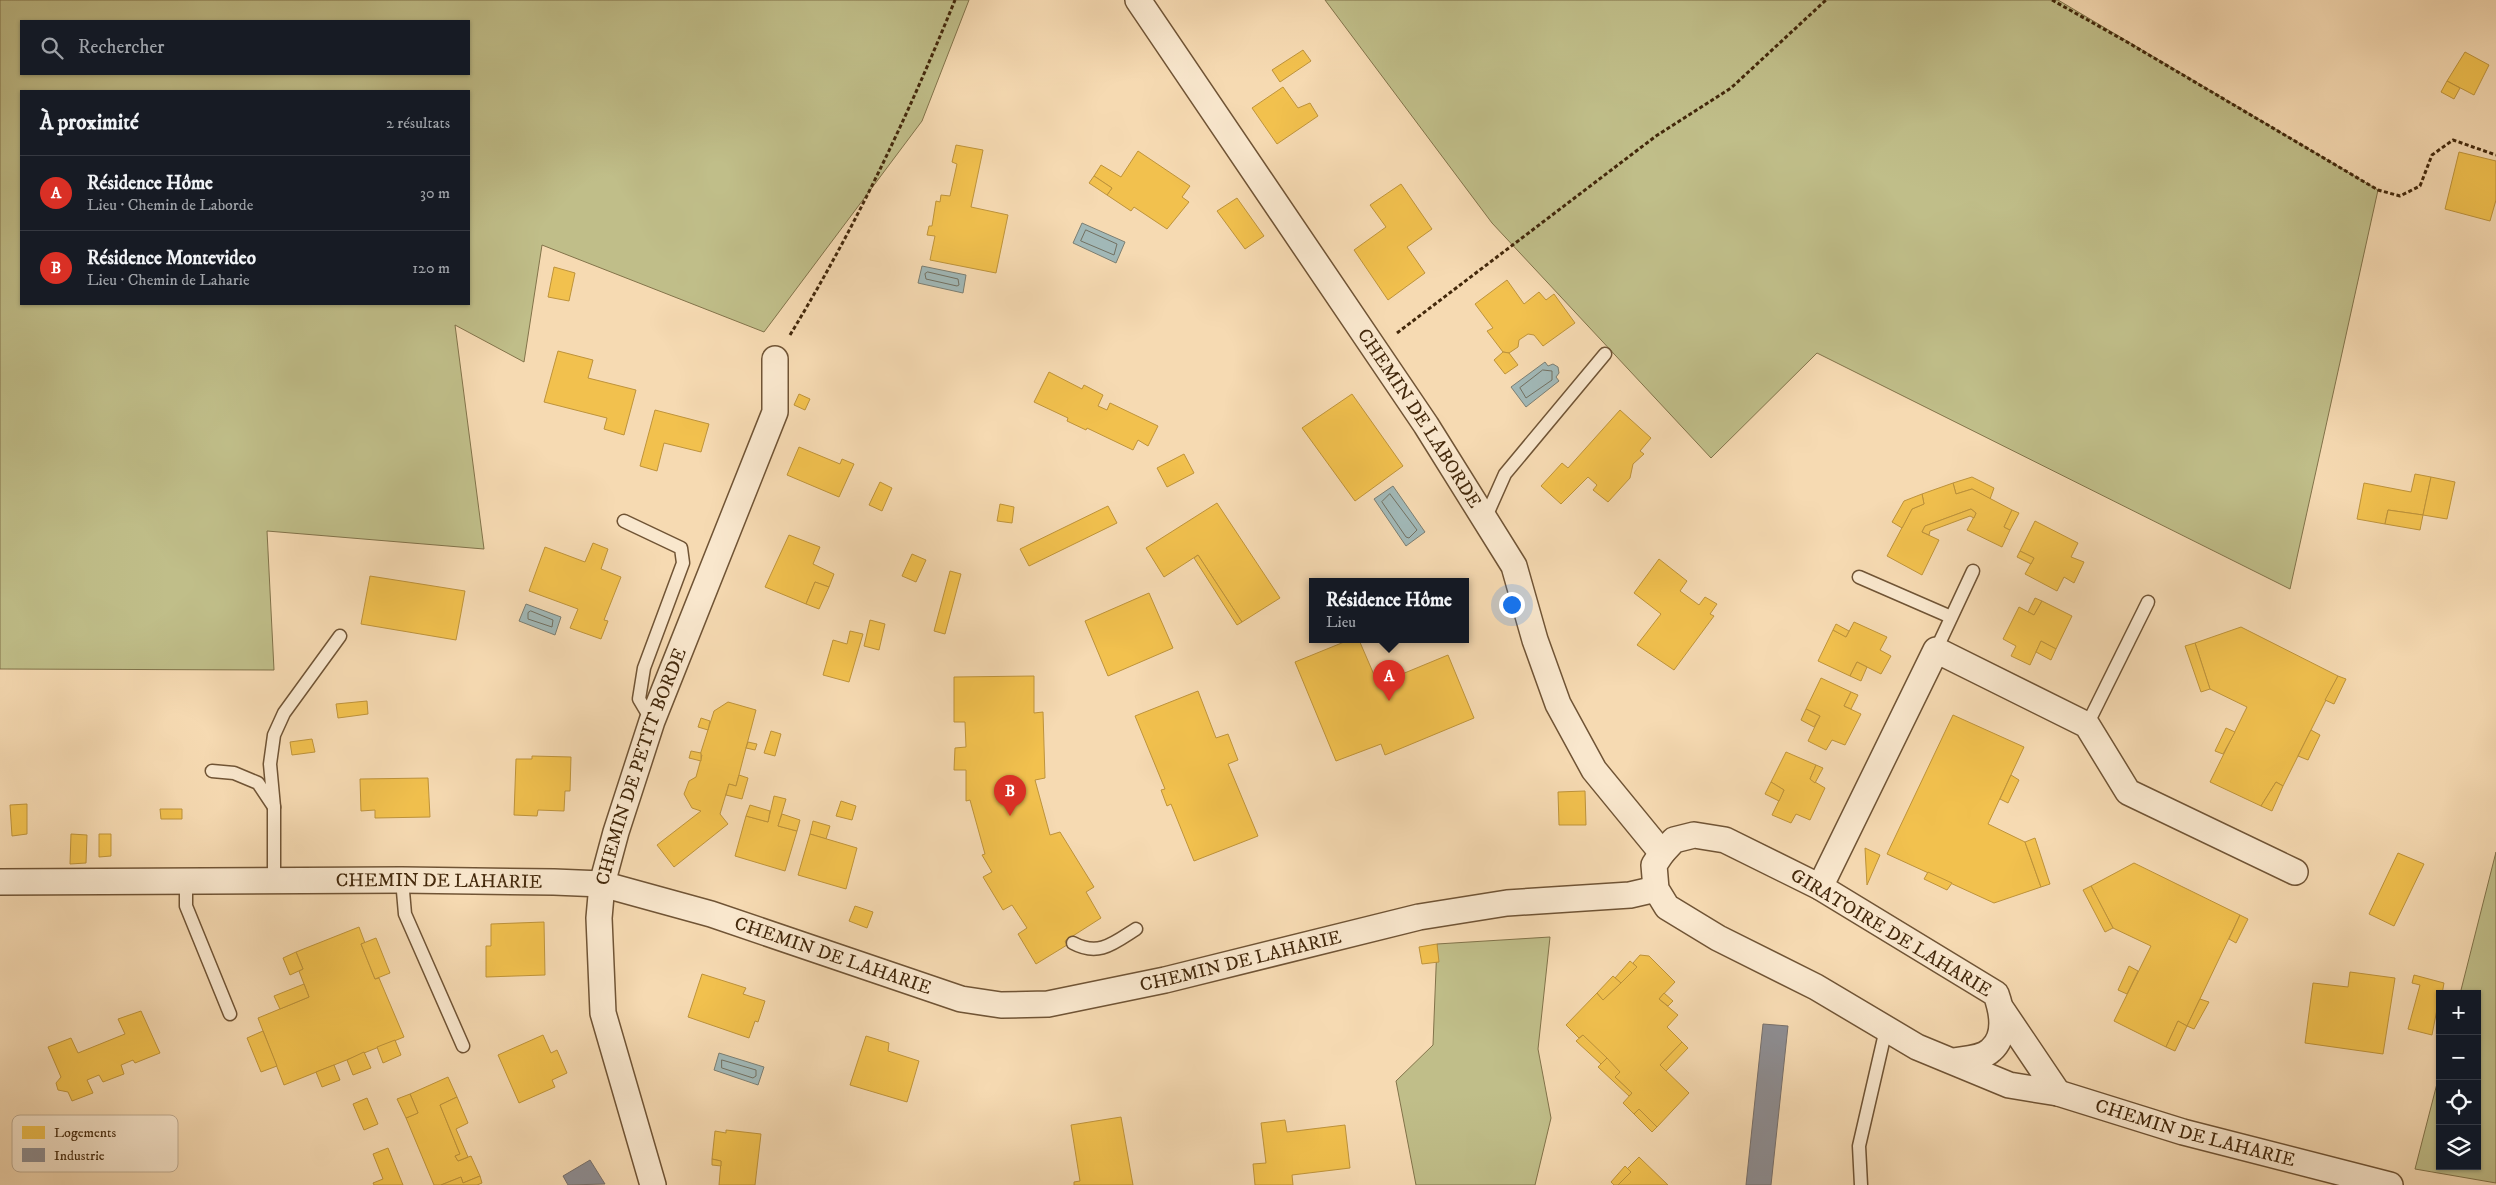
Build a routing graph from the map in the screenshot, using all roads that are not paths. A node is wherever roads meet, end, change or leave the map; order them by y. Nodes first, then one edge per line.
1 (1138, 0) edge
2 (1605, 354) dead end
3 (775, 359) road end
4 (1485, 519) junction
5 (624, 521) dead end
6 (1973, 571) dead end
7 (1859, 577) dead end
8 (2148, 602) dead end
9 (1951, 617) junction
10 (340, 636) dead end
11 (1936, 650) junction
12 (652, 721) junction
13 (2087, 725) junction
14 (212, 771) dead end
15 (274, 807) junction
16 (1662, 853) junction
17 (2295, 872) dead end
18 (186, 880) junction
19 (274, 880) junction
20 (402, 880) junction
21 (0, 882) edge
22 (602, 884) junction
23 (1820, 887) junction
24 (1656, 889) junction
25 (1136, 930) dead end
26 (1073, 943) dead end
27 (2002, 1010) junction
28 (230, 1014) dead end
29 (1886, 1029) junction
30 (463, 1046) dead end
31 (1953, 1060) junction
32 (2058, 1093) junction
33 (653, 1185) edge
34 (1861, 1185) edge
35 (2390, 1185) edge

1 - 4 street, CHEMIN DE LABORDE
2 - 4 lane
3 - 12 street, CHEMIN DE PETIT BORDE
4 - 16 street, CHEMIN DE LABORDE
5 - 12 lane
6 - 9 lane
7 - 9 lane
8 - 13 lane
9 - 11 lane
10 - 15 lane
11 - 13 street
11 - 23 street
12 - 22 street, CHEMIN DE PETIT BORDE
13 - 17 street
14 - 15 lane
15 - 19 lane
16 - 23 street, GIRATOIRE DE LAHARIE
16 - 24 street
18 - 19 street, CHEMIN DE LAHARIE
18 - 21 street, CHEMIN DE LAHARIE
18 - 28 lane
19 - 20 street, CHEMIN DE LAHARIE
20 - 22 street, CHEMIN DE LAHARIE
20 - 30 lane
22 - 24 street, CHEMIN DE LAHARIE
22 - 33 street, CHEMIN DE PETIT BORDE
23 - 27 street, GIRATOIRE DE LAHARIE
24 - 29 street, GIRATOIRE DE LAHARIE
25 - 26 lane
27 - 31 street, GIRATOIRE DE LAHARIE
27 - 32 street
29 - 31 street, GIRATOIRE DE LAHARIE
29 - 34 lane
31 - 32 street, CHEMIN DE LAHARIE
32 - 35 street, CHEMIN DE LAHARIE

